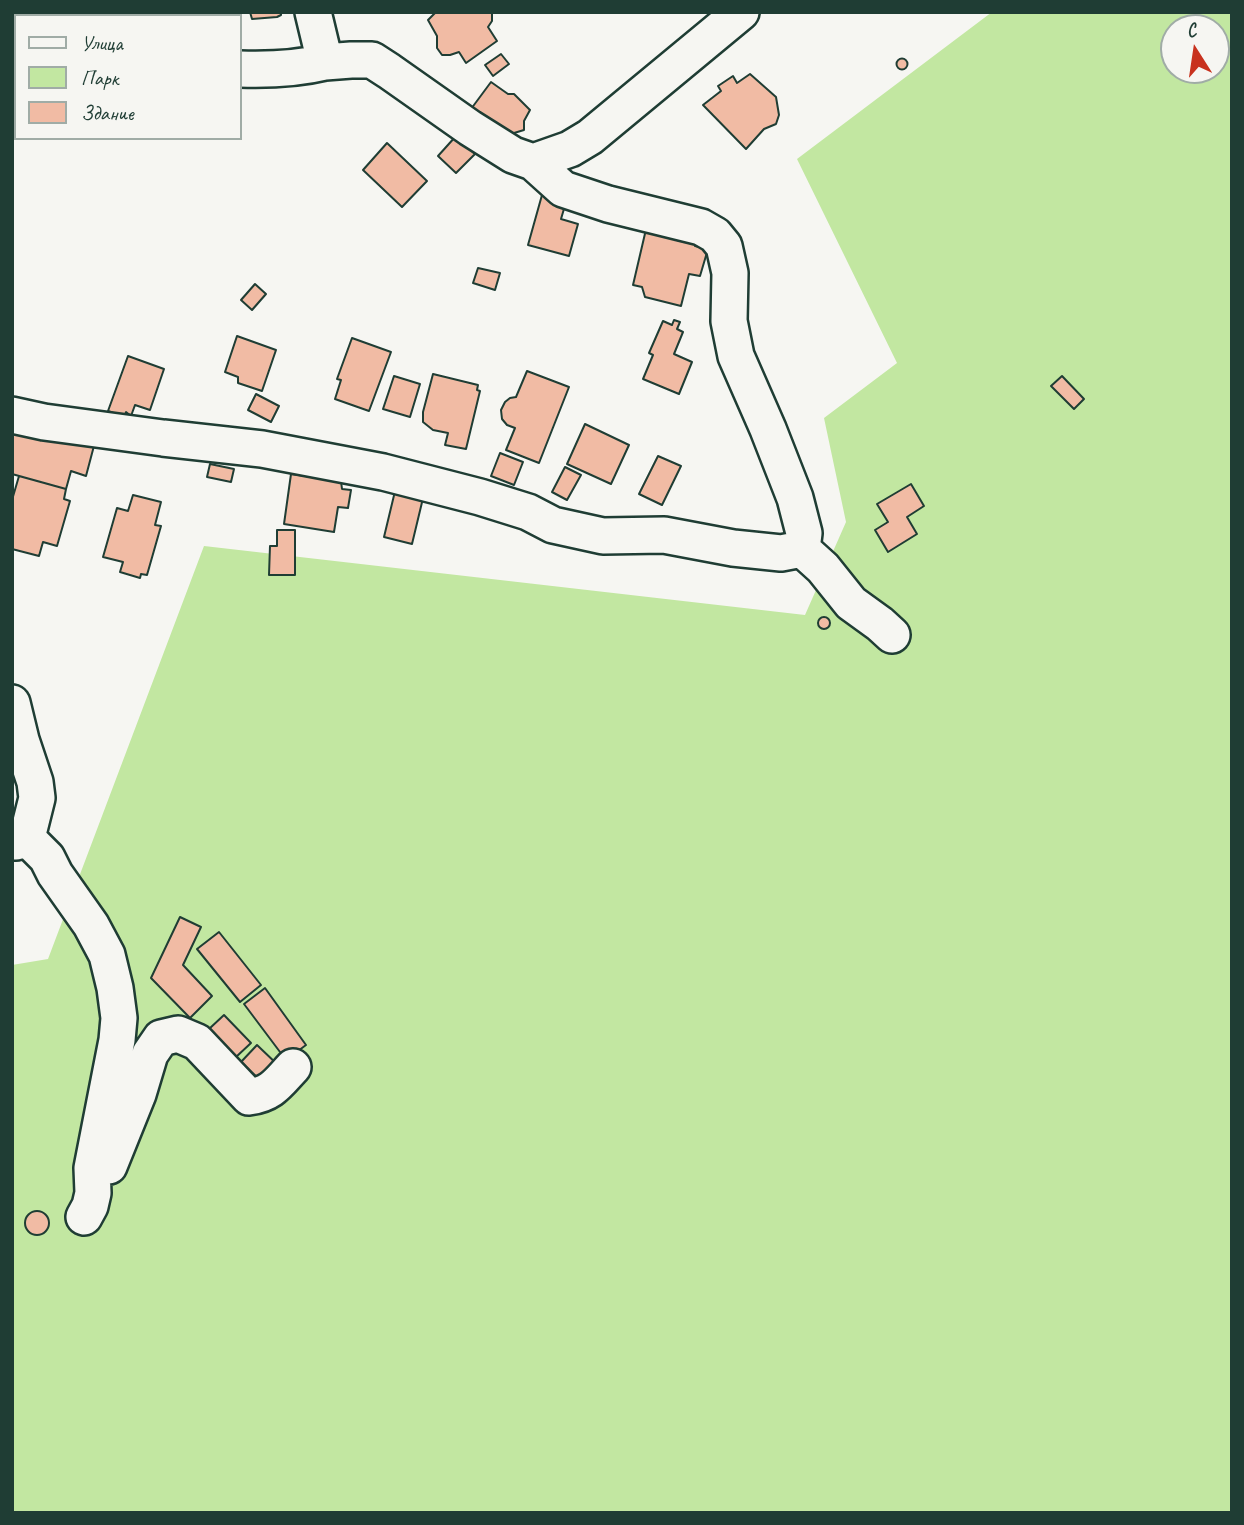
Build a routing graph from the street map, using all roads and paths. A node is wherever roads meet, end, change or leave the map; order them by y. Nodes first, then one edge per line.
1 (313, 12) edge
2 (741, 12) edge
3 (325, 62) junction
4 (242, 69) edge
5 (570, 149) junction
6 (533, 162) junction
7 (563, 189) junction
8 (12, 415) edge
9 (802, 549) junction
10 (892, 635) dead end
11 (12, 703) edge
12 (20, 840) edge
13 (293, 1067) dead end

1 - 3 street
2 - 5 street
3 - 4 street
3 - 6 street
5 - 6 street
5 - 7 street
6 - 7 street
7 - 9 street
8 - 9 street
9 - 10 street
11 - 12 street
12 - 13 street

